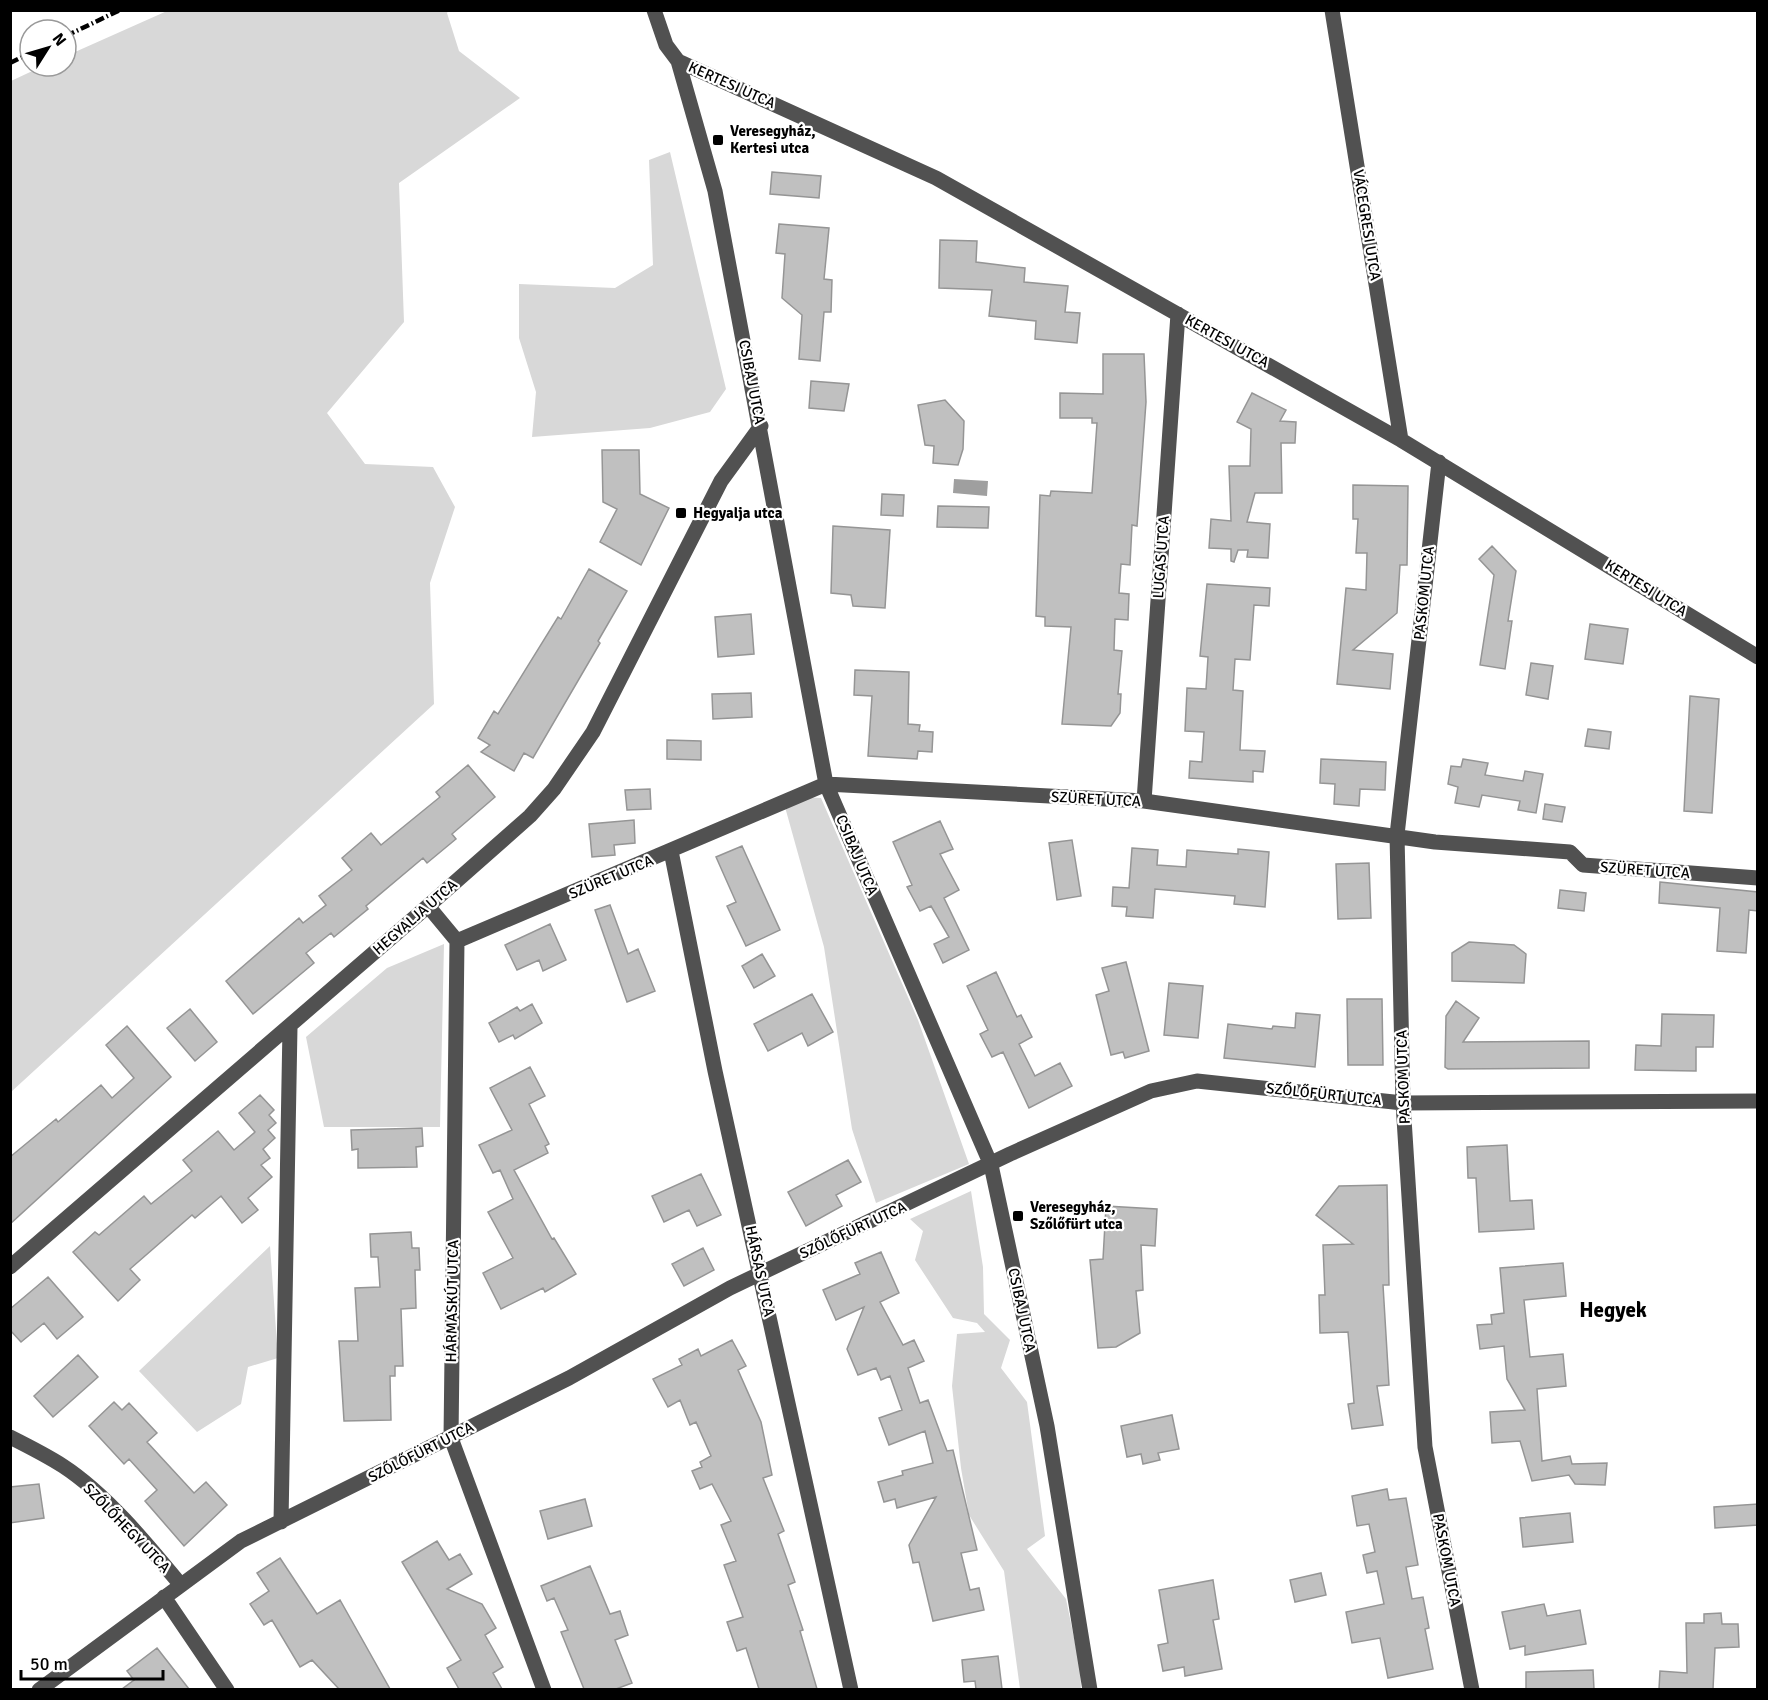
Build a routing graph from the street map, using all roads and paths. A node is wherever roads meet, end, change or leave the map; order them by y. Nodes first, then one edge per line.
1 (654, 10) edge
2 (1332, 10) edge
3 (678, 61) junction
4 (1179, 314) junction
5 (761, 426) junction
6 (1401, 440) junction
7 (1439, 462) junction
8 (1758, 657) edge
9 (826, 784) junction
10 (1144, 801) junction
11 (1397, 835) junction
12 (671, 852) junction
13 (1758, 878) edge
14 (428, 906) junction
15 (457, 941) junction
16 (290, 1027) junction
17 (1758, 1101) edge
18 (1403, 1102) junction
19 (991, 1165) junction
20 (10, 1267) edge
21 (760, 1274) junction
22 (10, 1437) edge
23 (451, 1438) junction
24 (281, 1522) junction
25 (180, 1584) junction
26 (164, 1598) junction
27 (39, 1689) edge
28 (227, 1689) edge
29 (544, 1689) edge
30 (851, 1689) edge
31 (1090, 1689) edge
32 (1473, 1689) edge

1 - 3 street, CSIBAJ UTCA
2 - 6 street, VÁCEGRESI UTCA
3 - 4 street, KERTESI UTCA
3 - 5 street, CSIBAJ UTCA
4 - 6 street, KERTESI UTCA
4 - 10 street, LUGAS UTCA
5 - 9 street, CSIBAJ UTCA
5 - 14 street, HEGYALJA UTCA
6 - 7 street, KERTESI UTCA
7 - 8 street, KERTESI UTCA
7 - 11 street, PASKOM UTCA
9 - 10 street, SZÜRET UTCA
9 - 12 street, SZÜRET UTCA
9 - 19 street, CSIBAJ UTCA
10 - 11 street, SZÜRET UTCA
11 - 13 street, SZÜRET UTCA
11 - 18 street, PASKOM UTCA
12 - 15 street, SZÜRET UTCA
12 - 21 street, HÁRSAS UTCA
14 - 15 street
14 - 16 street, HEGYALJA UTCA
15 - 23 street, HÁRMASKÚT UTCA
16 - 20 street, HEGYALJA UTCA
16 - 24 street
17 - 18 street, SZŐLŐFÜRT UTCA
18 - 19 street, SZŐLŐFÜRT UTCA
18 - 32 street, PASKOM UTCA
19 - 21 street, SZŐLŐFÜRT UTCA
19 - 31 street, CSIBAJ UTCA
21 - 23 street, SZŐLŐFÜRT UTCA
21 - 30 street, HÁRSAS UTCA
22 - 25 street, SZŐLŐHEGY UTCA
23 - 24 street, SZŐLŐFÜRT UTCA
23 - 29 street, HÁRMASKÚT UTCA
24 - 25 street, SZŐLŐFÜRT UTCA
25 - 26 street, SZŐLŐFÜRT UTCA
26 - 27 street, SZŐLŐFÜRT UTCA
26 - 28 street

